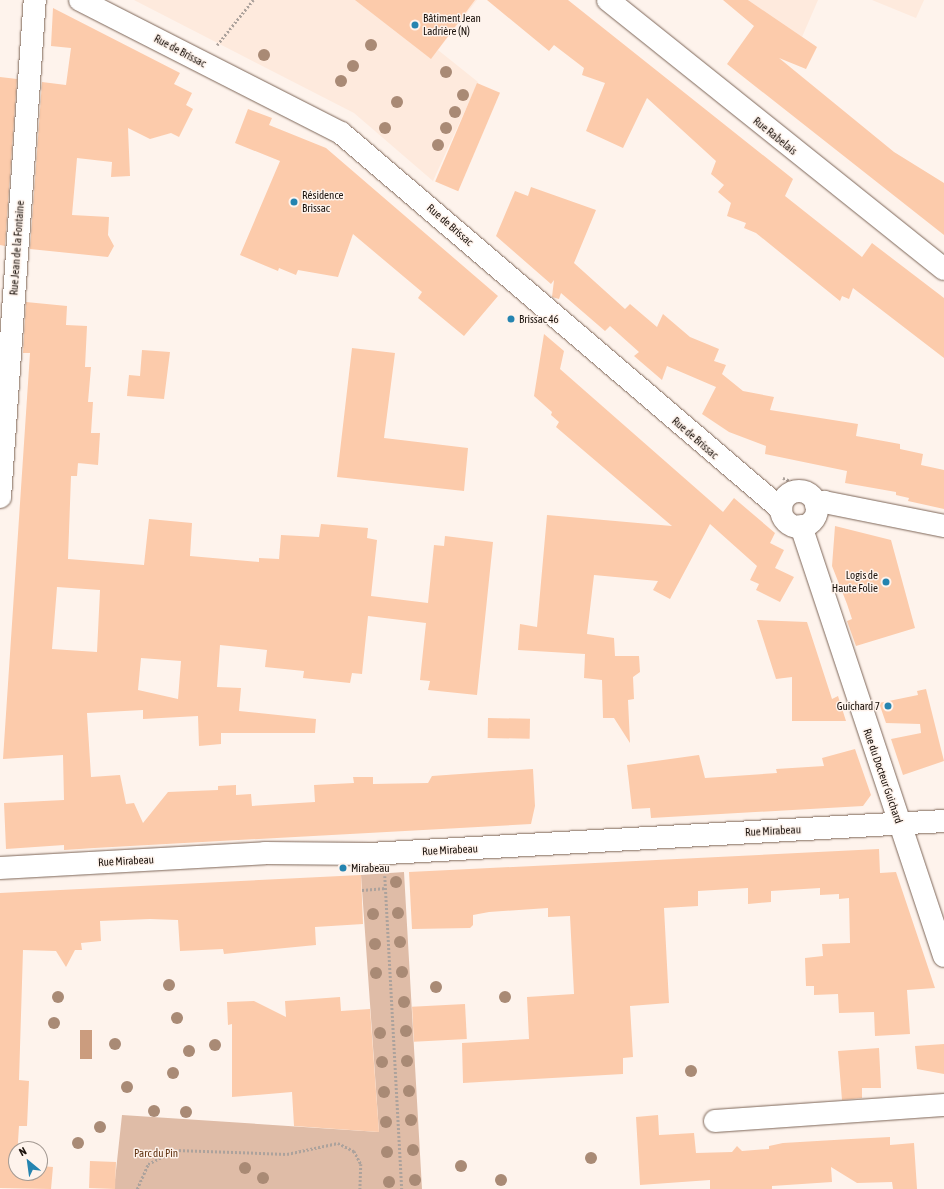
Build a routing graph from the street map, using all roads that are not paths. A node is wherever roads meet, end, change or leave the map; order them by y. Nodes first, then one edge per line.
1 (35, 0) edge
2 (80, 0) edge
3 (608, 0) edge
4 (944, 269) edge
5 (2, 419) edge
6 (0, 497) edge
7 (816, 505) junction
8 (781, 509) junction
9 (801, 526) junction
10 (944, 526) edge
11 (944, 822) edge
12 (899, 824) junction
13 (0, 868) edge
14 (944, 956) edge
15 (944, 1105) edge
16 (715, 1121) dead end

1 - 5 street, Rue Jean de la Fontaine
2 - 8 street, Rue de Brissac
3 - 4 street, Rue Rabelais
5 - 6 street, Rue Jean de la Fontaine
7 - 8 street
7 - 9 street
7 - 10 street
8 - 9 street, Rue de Brissac
9 - 12 street, Rue du Docteur Guichard
11 - 12 street, Rue Mirabeau
12 - 13 street, Rue Mirabeau
12 - 14 street, Rue du Docteur Guichard
15 - 16 street

